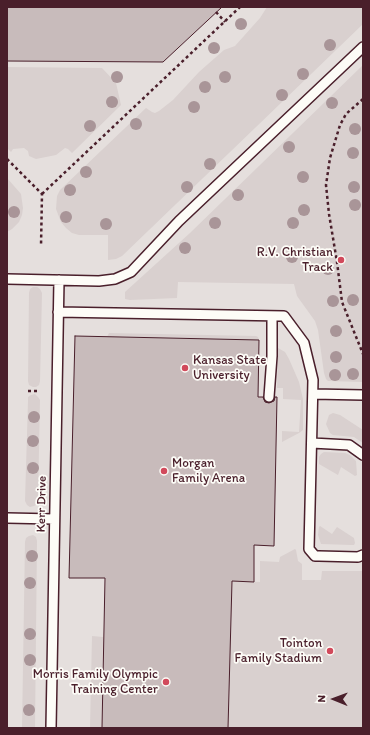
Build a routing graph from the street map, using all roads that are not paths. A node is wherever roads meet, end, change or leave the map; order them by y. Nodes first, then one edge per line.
1 (363, 48) edge
2 (7, 279) edge
3 (59, 280) junction
4 (58, 312) junction
5 (272, 316) junction
6 (313, 394) junction
7 (363, 395) edge
8 (269, 397) dead end
9 (312, 443) junction
10 (363, 455) edge
11 (7, 518) edge
12 (54, 519) junction
13 (363, 556) edge
14 (51, 728) edge

1 - 3 lane
2 - 3 lane
3 - 4 lane, Kerr Drive
4 - 5 lane
4 - 12 lane, Kerr Drive
5 - 6 lane
5 - 8 lane
6 - 7 lane
6 - 9 lane
9 - 10 lane
9 - 13 lane
11 - 12 lane
12 - 14 lane, Kerr Drive

